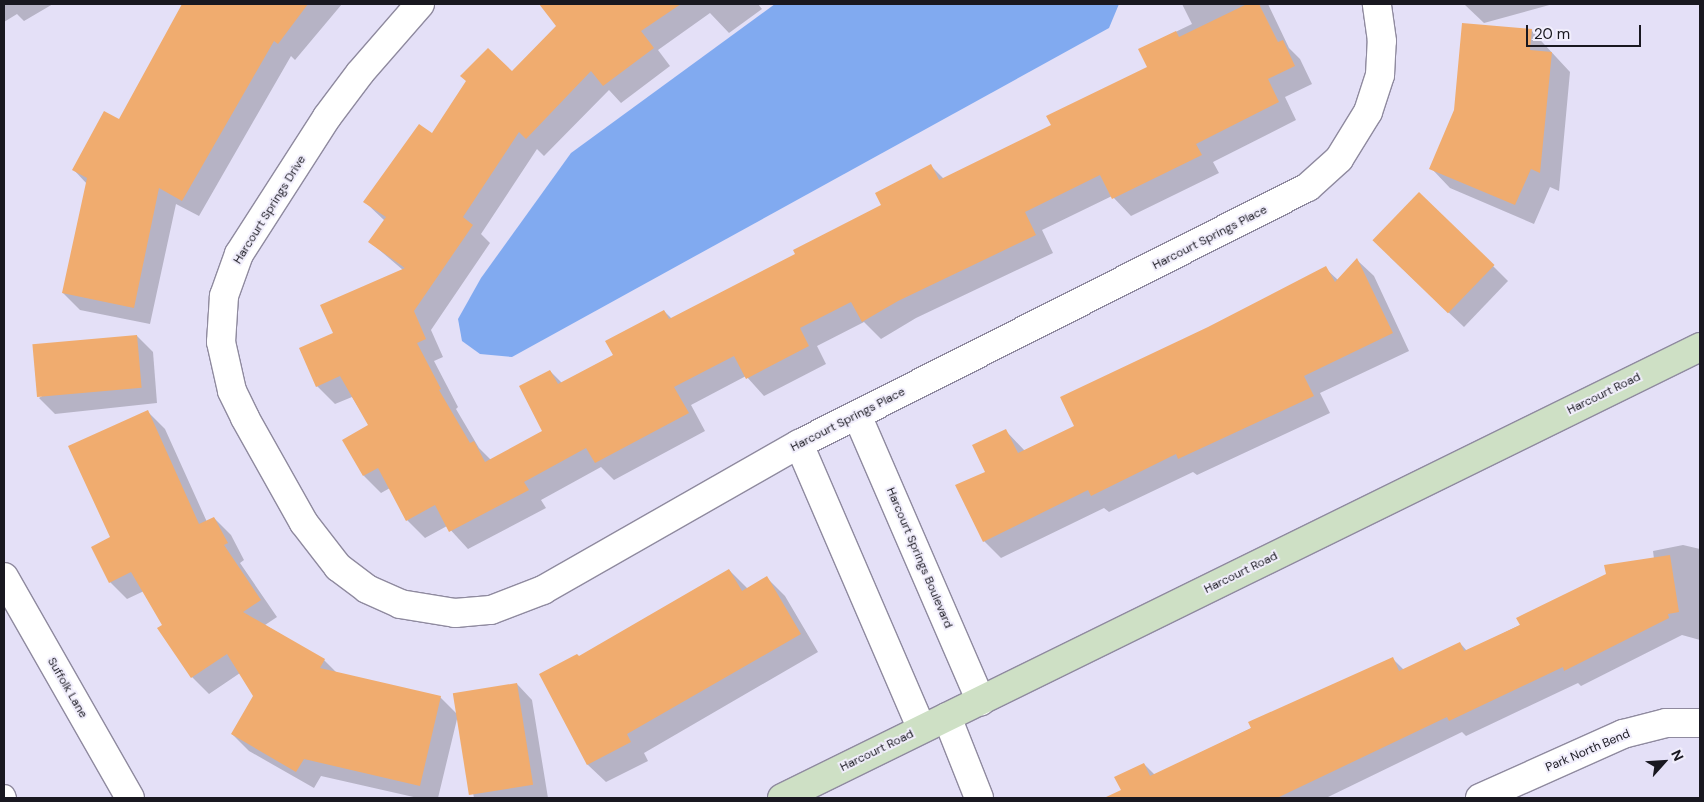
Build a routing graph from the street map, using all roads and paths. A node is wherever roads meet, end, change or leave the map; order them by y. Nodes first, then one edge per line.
1 (420, 4) edge
2 (1377, 4) edge
3 (1700, 347) edge
4 (857, 415) junction
5 (799, 444) junction
6 (304, 523) joint
7 (4, 577) edge
8 (981, 701) junction
9 (947, 717) junction
10 (1700, 723) edge
11 (922, 729) junction
12 (130, 798) edge
13 (782, 798) edge
14 (979, 798) edge
15 (1480, 798) edge

1 - 6 street, Harcourt Springs Drive
2 - 4 street, Harcourt Springs Place
3 - 8 street, Harcourt Road
4 - 5 street, Harcourt Springs Place
4 - 8 street, Harcourt Springs Boulevard
5 - 6 street, Harcourt Springs Place
5 - 11 street
7 - 12 street, Suffolk Lane
8 - 9 street, Harcourt Road
9 - 11 street, Harcourt Road
9 - 14 street
10 - 15 street, Park North Bend
11 - 13 street, Harcourt Road

